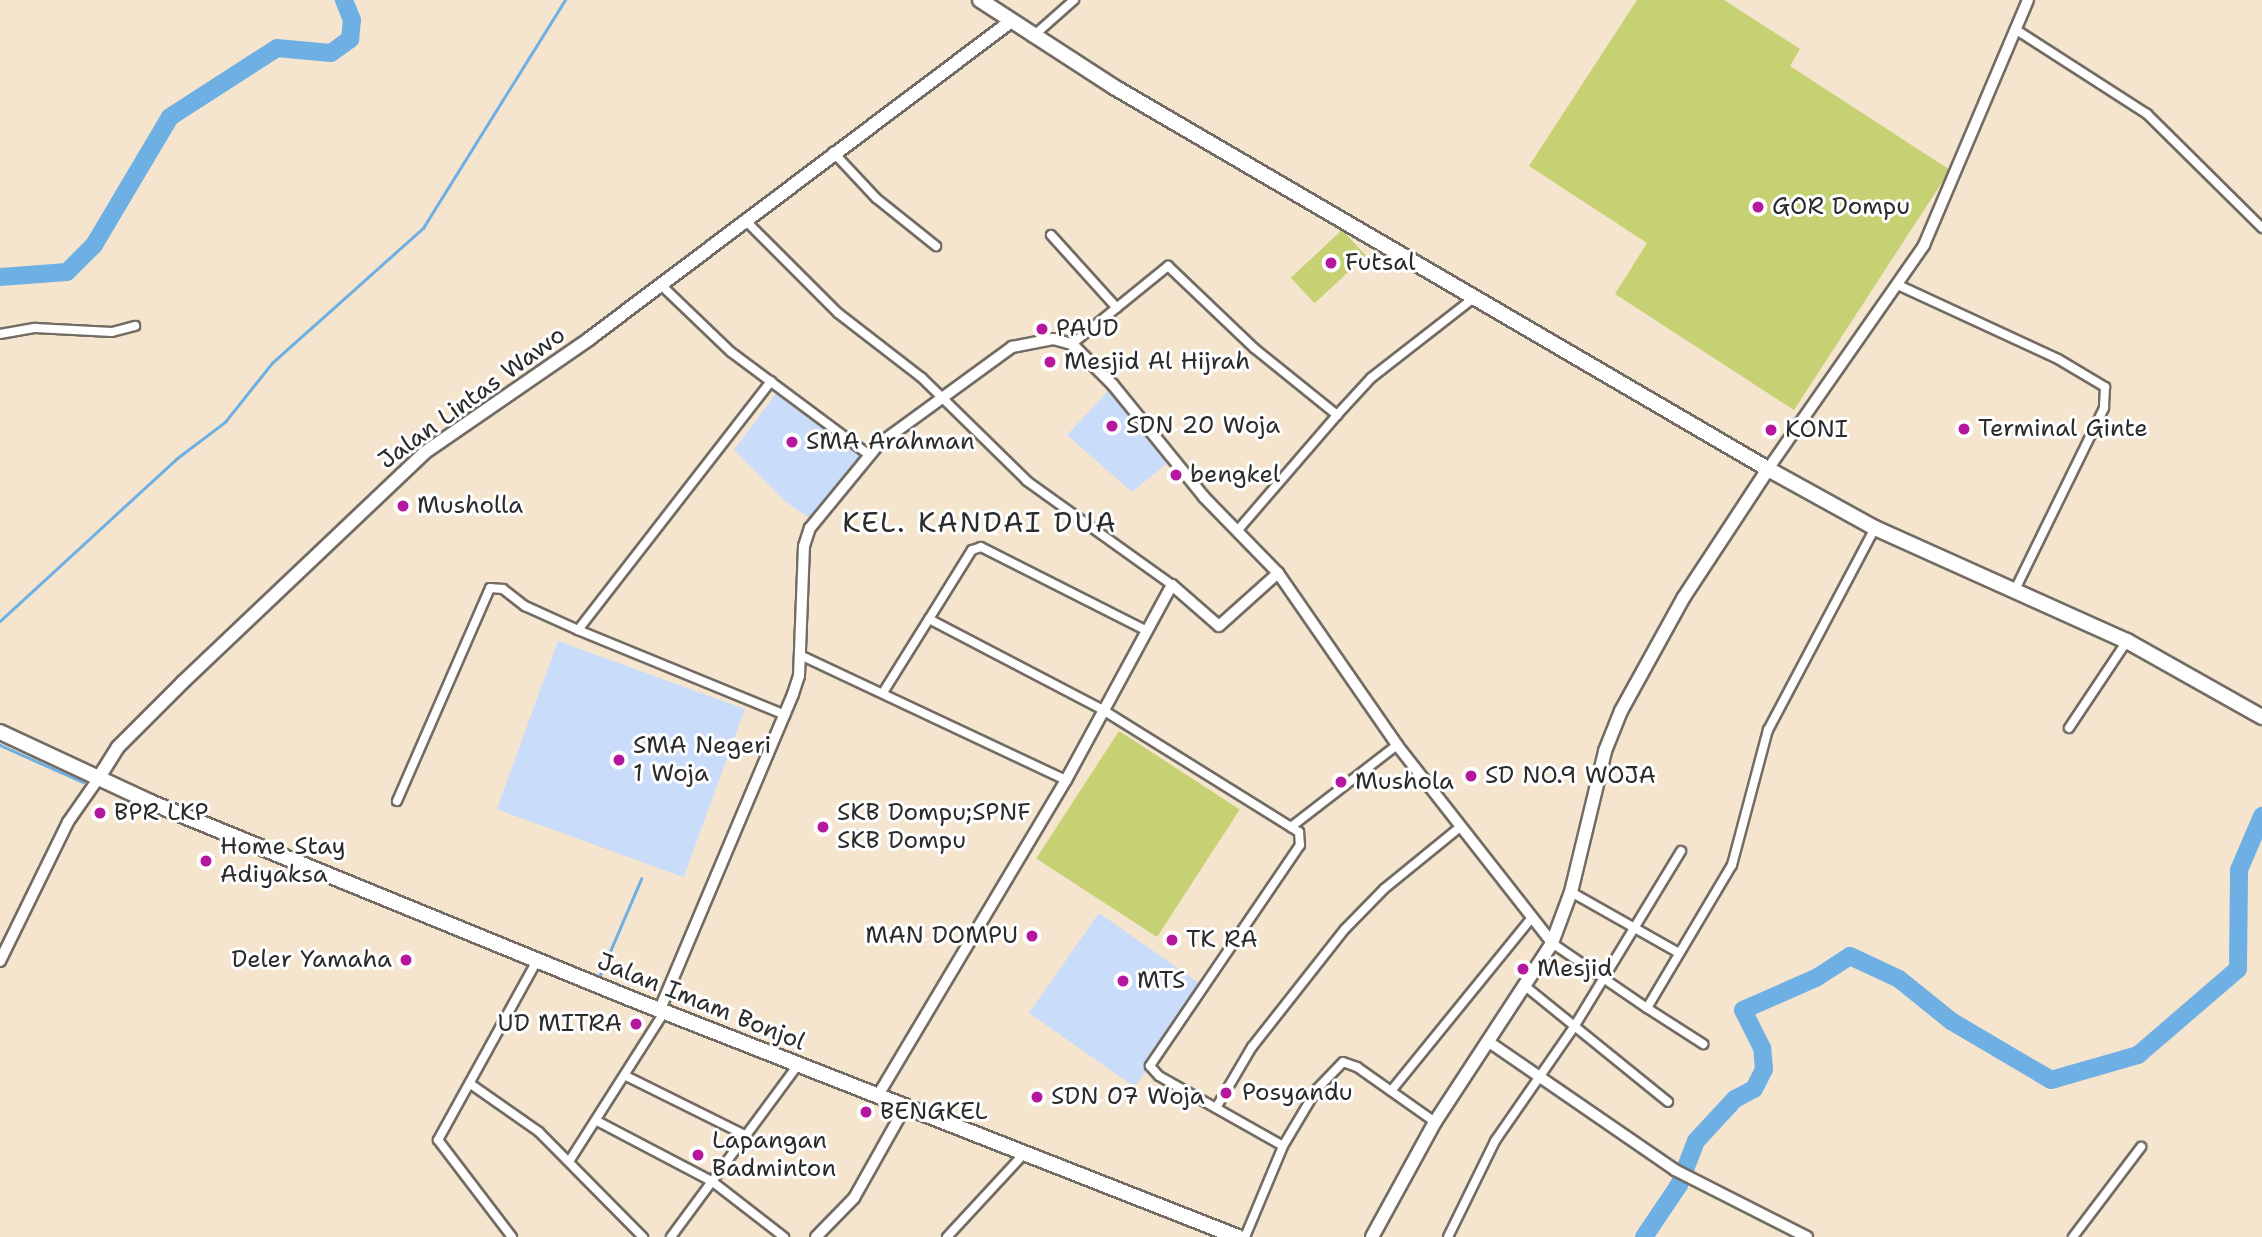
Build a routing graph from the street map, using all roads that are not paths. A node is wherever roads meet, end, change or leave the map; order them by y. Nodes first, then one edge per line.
1 (980, 0) edge
2 (993, 0) edge
3 (1074, 0) edge
4 (2028, 0) edge
5 (1005, 18) junction
6 (2015, 29) junction
7 (1031, 37) junction
8 (833, 152) junction
9 (745, 220) junction
10 (2262, 228) edge
11 (1051, 235) dead end
12 (936, 246) dead end
13 (660, 284) junction
14 (1898, 285) junction
15 (1476, 296) junction
16 (1117, 308) junction
17 (135, 326) dead end
18 (0, 334) edge
19 (1072, 344) junction
20 (771, 382) junction
21 (944, 401) junction
22 (1337, 415) junction
23 (869, 455) junction
24 (1768, 469) junction
25 (1875, 528) junction
26 (1237, 531) junction
27 (1278, 573) junction
28 (1172, 585) junction
29 (2016, 588) junction
30 (929, 619) junction
31 (578, 630) junction
32 (1145, 630) junction
33 (2127, 641) junction
34 (800, 655) junction
35 (884, 691) junction
36 (1103, 710) junction
37 (785, 715) junction
38 (2262, 718) edge
39 (2069, 728) dead end
40 (0, 732) edge
41 (1397, 745) junction
42 (98, 779) junction
43 (1066, 780) junction
44 (397, 801) dead end
45 (1291, 827) junction
46 (1460, 827) junction
47 (1681, 851) dead end
48 (1571, 892) junction
49 (1530, 920) junction
50 (1632, 926) junction
51 (1552, 943) junction
52 (1679, 953) junction
53 (538, 959) junction
54 (0, 961) edge
55 (1602, 977) junction
56 (1525, 986) junction
57 (1647, 1008) junction
58 (662, 1010) junction
59 (1574, 1027) junction
60 (1489, 1042) junction
61 (1703, 1044) dead end
62 (798, 1065) junction
63 (626, 1076) junction
64 (1538, 1079) junction
65 (472, 1085) junction
66 (1391, 1091) junction
67 (877, 1097) junction
68 (1668, 1102) dead end
69 (1216, 1108) junction
70 (904, 1109) junction
71 (597, 1121) junction
72 (1435, 1122) junction
73 (747, 1136) junction
74 (1283, 1146) junction
75 (2141, 1147) dead end
76 (1023, 1155) junction
77 (570, 1160) junction
78 (713, 1182) junction
79 (512, 1237) edge
80 (643, 1237) edge
81 (671, 1237) edge
82 (784, 1237) edge
83 (816, 1237) edge
84 (947, 1237) edge
85 (1238, 1237) edge
86 (1245, 1237) edge
87 (1372, 1237) edge
88 (1448, 1237) edge
89 (1807, 1237) edge
90 (2073, 1237) edge

1 - 5 highway
2 - 5 highway
3 - 7 street
4 - 6 street
5 - 7 highway
5 - 8 main road, Jalan Lintas Wawo
6 - 10 street
6 - 14 street
7 - 15 highway
8 - 9 main road, Jalan Lintas Wawo
8 - 12 street
9 - 13 main road, Jalan Lintas Wawo
9 - 21 street
11 - 16 street
13 - 20 street
13 - 42 main road, Jalan Lintas Wawo
14 - 24 street
14 - 29 street
15 - 22 street
15 - 24 highway
16 - 19 street
16 - 22 street
17 - 18 street
19 - 21 street
19 - 26 street
20 - 23 street
20 - 31 street
21 - 23 street
21 - 28 street
22 - 26 street
23 - 34 street
24 - 25 highway
24 - 48 main road
25 - 29 highway
25 - 52 street
26 - 27 street
27 - 28 street
27 - 41 street
28 - 32 street
29 - 33 highway
30 - 32 street
30 - 35 street
30 - 36 street
31 - 37 street
31 - 44 street
32 - 36 street
33 - 38 highway
33 - 39 street
34 - 35 street
34 - 37 street
35 - 43 street
36 - 43 street
36 - 45 street
37 - 58 street
40 - 42 highway, Jalan Imam Bonjol
41 - 45 street
41 - 46 street
42 - 53 highway, Jalan Imam Bonjol
42 - 54 street, Jalan Lintas Wawo
43 - 67 street
45 - 69 street
46 - 49 street
46 - 69 street
47 - 50 street
48 - 50 street
48 - 51 main road
49 - 51 street
49 - 66 street
50 - 52 street
50 - 55 street
51 - 55 street
51 - 56 main road
52 - 57 street
53 - 58 highway, Jalan Imam Bonjol
53 - 65 street
55 - 57 street
55 - 59 street
56 - 59 street
56 - 60 main road
57 - 61 street
58 - 62 highway, Jalan Imam Bonjol
58 - 63 street
59 - 64 street
59 - 68 street
60 - 64 street
60 - 72 main road
62 - 67 highway, Jalan Imam Bonjol
62 - 73 street
63 - 71 street
63 - 73 street
64 - 88 street
64 - 89 street
65 - 77 street
65 - 79 street
66 - 72 street
66 - 74 street
67 - 70 highway, Jalan Imam Bonjol
69 - 74 street
70 - 76 highway, Jalan Imam Bonjol
70 - 83 street
71 - 77 street
71 - 78 street
72 - 87 main road
73 - 78 street
74 - 86 street
75 - 90 street
76 - 84 street
76 - 85 highway, Jalan Imam Bonjol
77 - 80 street
78 - 81 street
78 - 82 street

